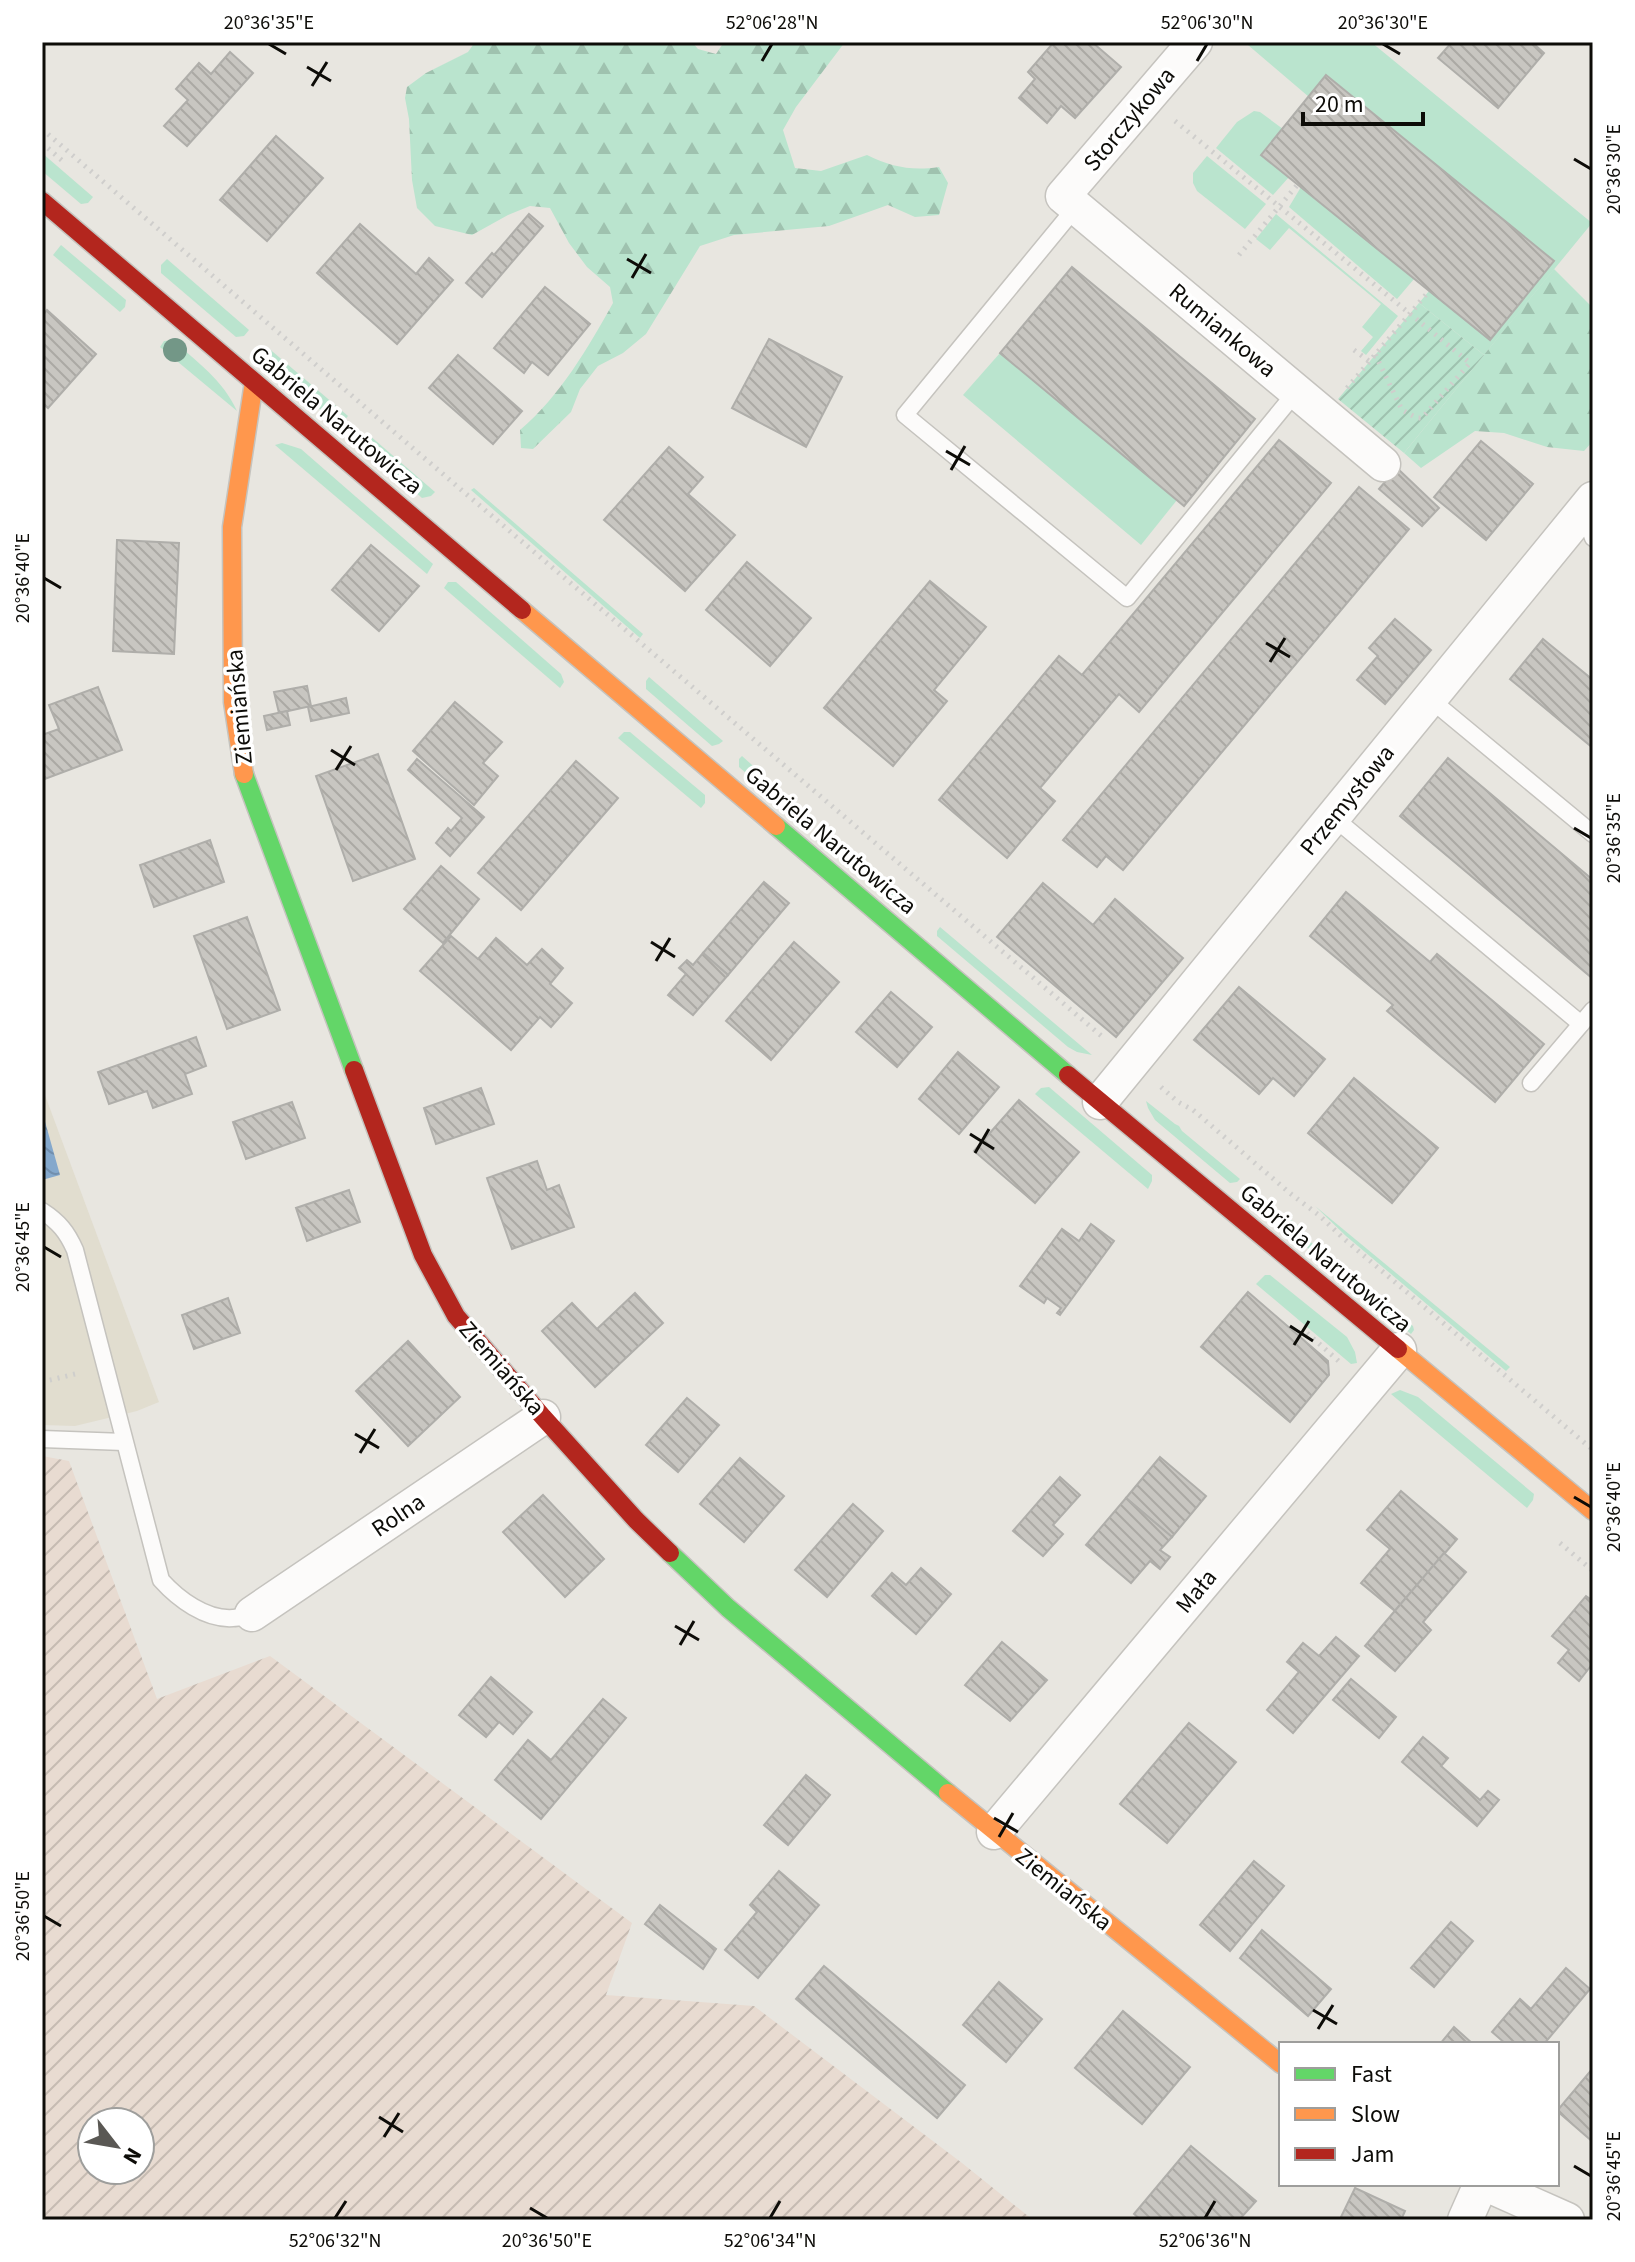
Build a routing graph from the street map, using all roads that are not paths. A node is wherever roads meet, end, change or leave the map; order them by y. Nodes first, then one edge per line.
1 (1193, 43) edge
2 (42, 201) edge
3 (1070, 202) junction
4 (254, 382) junction
5 (1296, 392) junction
6 (1383, 464) dead end
7 (1590, 516) edge
8 (1430, 699) junction
9 (1333, 817) junction
10 (1593, 834) edge
11 (1593, 1010) edge
12 (1581, 1024) junction
13 (1531, 1083) dead end
14 (1100, 1102) junction
15 (42, 1211) edge
16 (1399, 1350) junction
17 (543, 1417) junction
18 (42, 1439) edge
19 (124, 1442) junction
20 (1593, 1511) edge
21 (252, 1614) joint
22 (994, 1832) junction
23 (1279, 2062) edge
24 (1483, 2186) edge
25 (1489, 2186) edge
26 (1465, 2220) edge
27 (1567, 2220) edge

1 - 3 street, Storczykowa
2 - 4 street, Gabriela Narutowicza
3 - 5 street, Rumiankowa
3 - 5 lane
4 - 14 street, Gabriela Narutowicza
4 - 17 street, Ziemiańska
5 - 6 street, Rumiankowa
7 - 8 street, Przemysłowa
8 - 9 street, Przemysłowa
8 - 10 lane
9 - 12 lane
9 - 14 street, Przemysłowa
11 - 12 lane
12 - 13 lane
14 - 16 street, Gabriela Narutowicza
15 - 19 lane
16 - 20 street, Gabriela Narutowicza
16 - 22 street, Mała
17 - 21 street, Rolna
17 - 22 street, Ziemiańska
18 - 19 lane
19 - 21 lane
22 - 23 street, Ziemiańska
24 - 26 street
25 - 27 street

